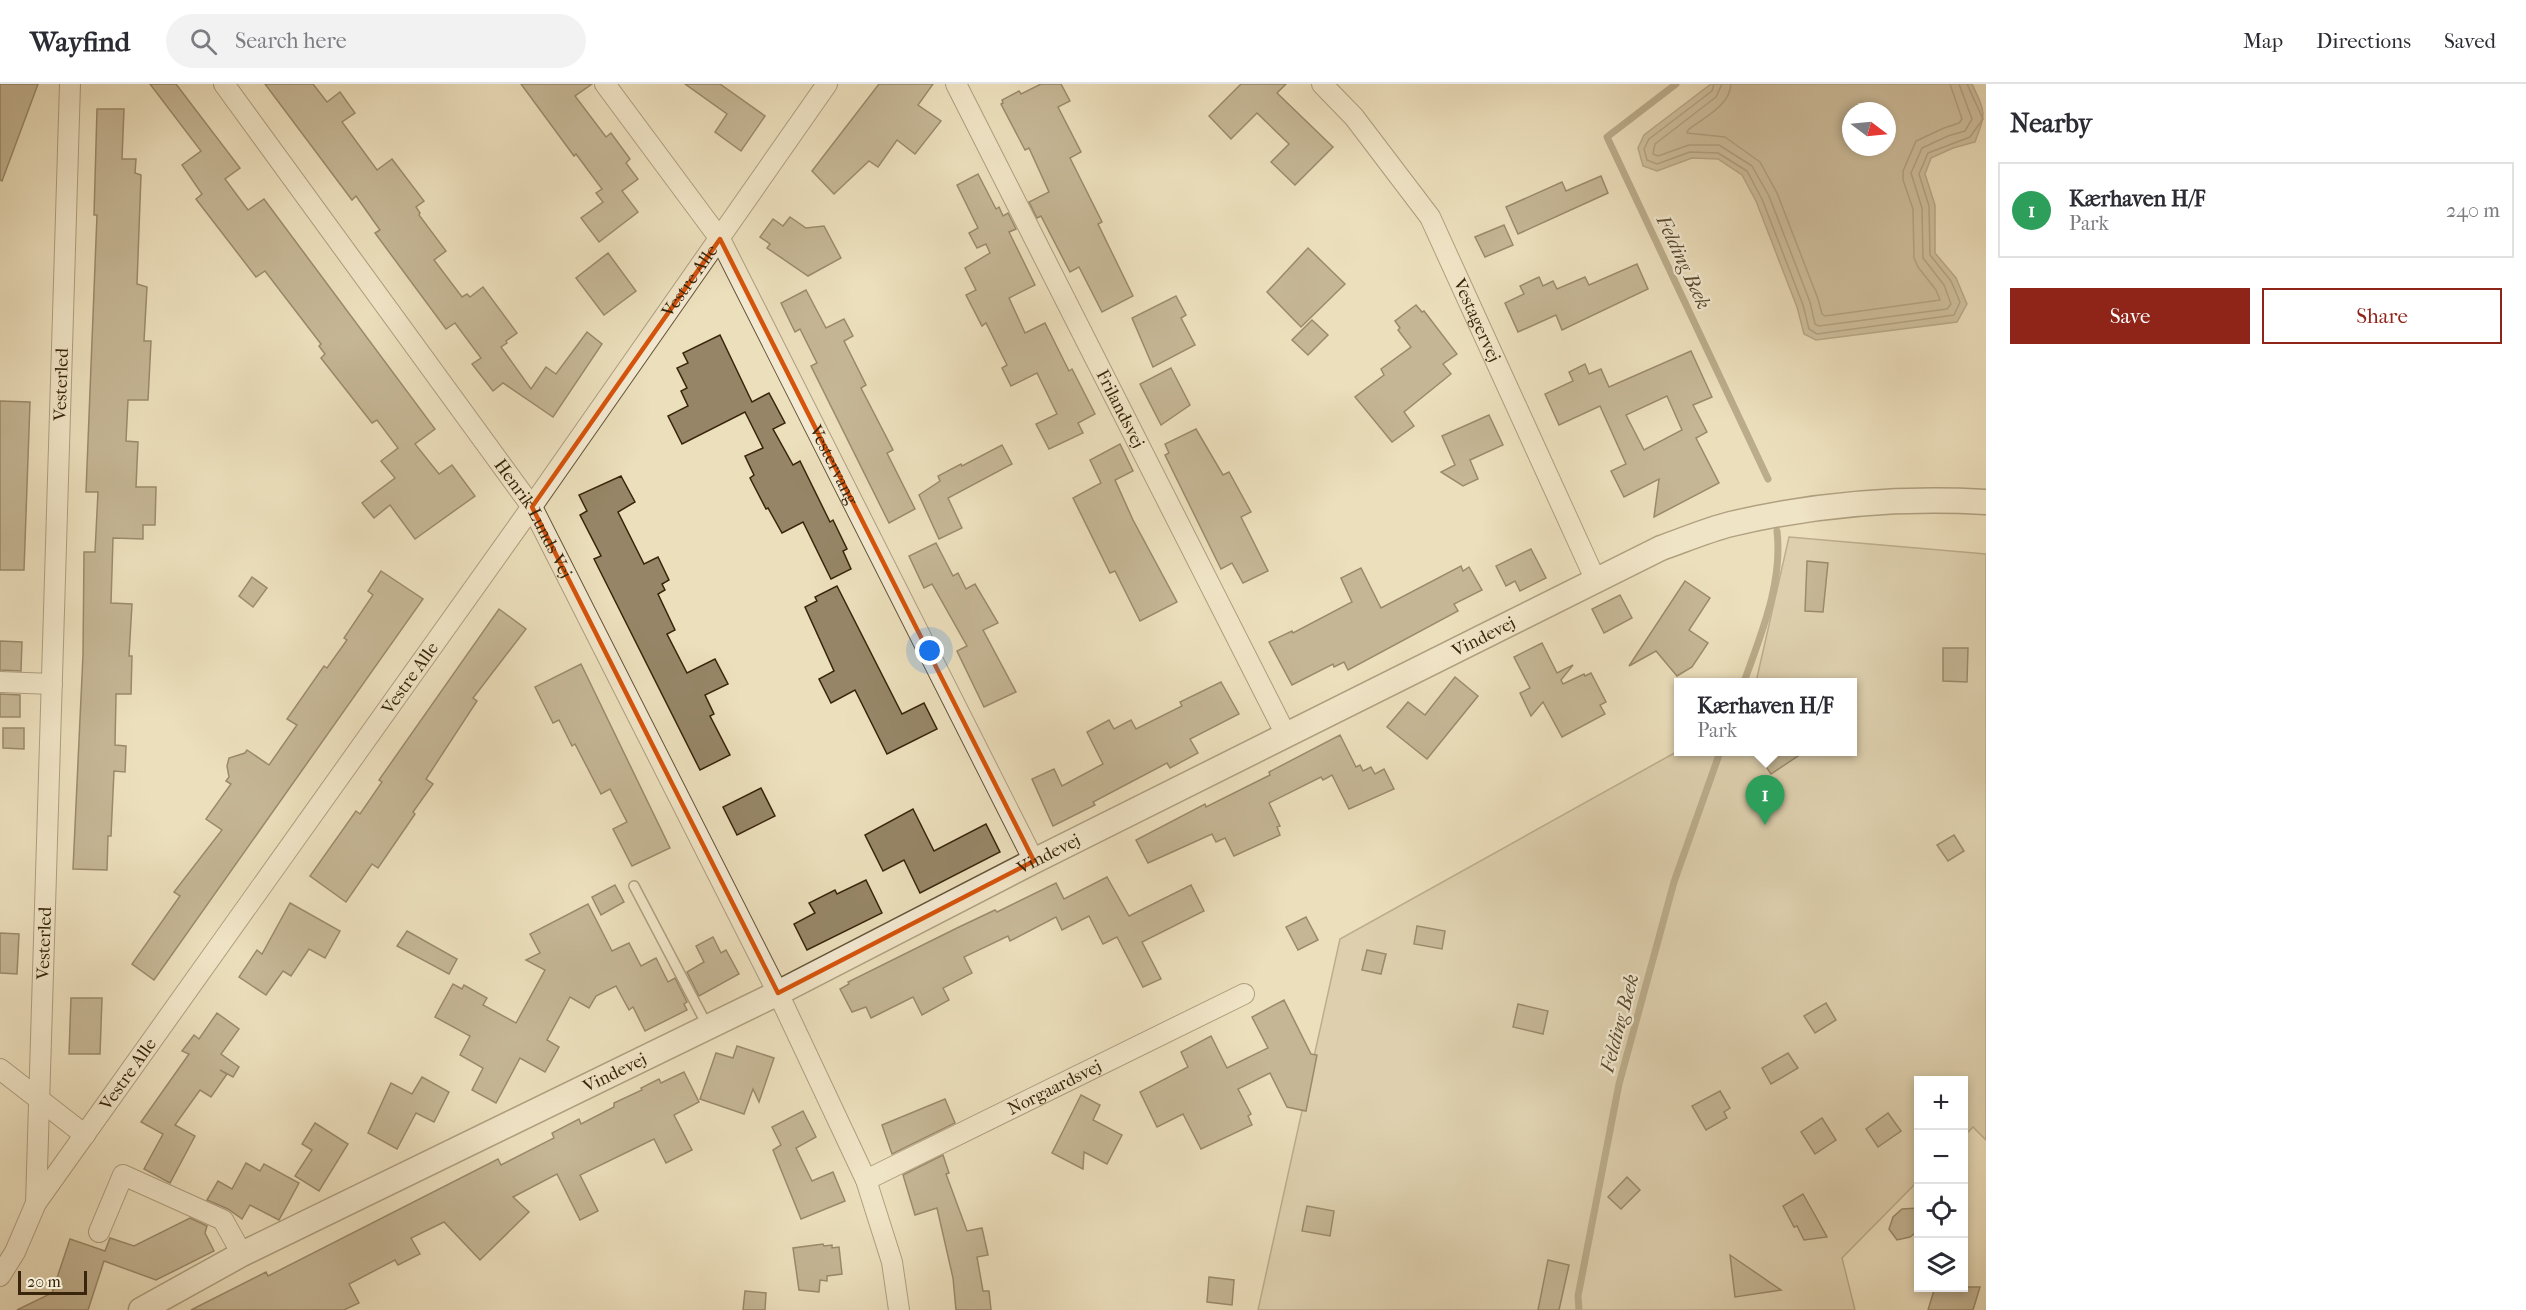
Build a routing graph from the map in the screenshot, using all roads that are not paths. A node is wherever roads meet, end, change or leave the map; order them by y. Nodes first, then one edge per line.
1 (70, 84) edge
2 (224, 84) edge
3 (605, 84) edge
4 (827, 84) edge
5 (956, 84) edge
6 (1322, 84) edge
7 (720, 238) junction
8 (1986, 502) edge
9 (532, 507) junction
10 (1596, 581) junction
11 (0, 682) edge
12 (52, 684) junction
13 (1286, 735) junction
14 (1034, 861) junction
15 (634, 886) dead end
16 (778, 993) junction
17 (1244, 994) dead end
18 (708, 1027) junction
19 (0, 1069) edge
20 (38, 1100) junction
21 (85, 1135) junction
22 (866, 1180) junction
23 (36, 1203) junction
24 (99, 1232) dead end
25 (242, 1254) junction
26 (0, 1276) edge
27 (156, 1307) edge
28 (899, 1310) edge

1 - 12 street, Vesterled
2 - 9 street, Henrik Lunds Vej
3 - 7 street, Vestervang
4 - 7 street, Vestre Alle
5 - 13 street, Frilandsvej
6 - 10 street, Vestagervej
7 - 9 street, Vestre Alle
7 - 14 street, Vestervang
8 - 10 street, Vindevej
9 - 16 street, Henrik Lunds Vej
9 - 21 street, Vestre Alle
10 - 13 street, Vindevej
11 - 12 street
12 - 20 street, Vesterled
13 - 14 street, Vindevej
14 - 16 street, Vindevej
15 - 18 lane
16 - 18 street, Vindevej
16 - 22 street
17 - 22 street, Norgaardsvej
18 - 25 street, Vindevej
19 - 20 street
20 - 21 street
20 - 23 street, Vesterled
21 - 23 street, Vestre Alle
22 - 28 street
23 - 26 street, Vestre Alle
24 - 25 street
25 - 27 street, Vindevej

